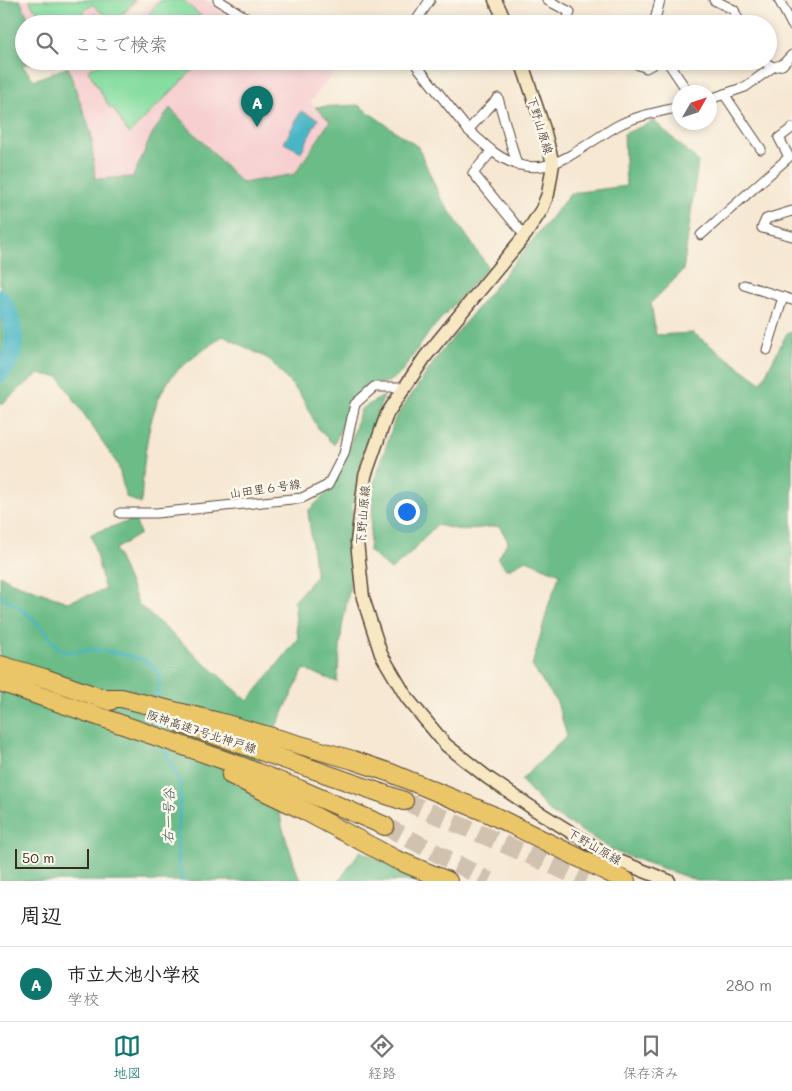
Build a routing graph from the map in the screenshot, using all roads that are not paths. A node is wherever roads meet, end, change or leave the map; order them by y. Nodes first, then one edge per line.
1 (218, 0) edge
2 (430, 0) edge
3 (495, 0) edge
4 (547, 0) edge
5 (660, 0) edge
6 (714, 0) edge
7 (784, 3) edge
8 (242, 15) edge
9 (420, 15) edge
10 (502, 15) edge
11 (569, 15) edge
12 (656, 15) edge
13 (736, 15) edge
14 (792, 25) edge
15 (792, 55) edge
16 (777, 66) edge
17 (420, 70) edge
18 (524, 70) edge
19 (674, 70) edge
20 (769, 70) edge
21 (683, 85) edge
22 (724, 94) junction
23 (717, 96) edge
24 (672, 109) edge
25 (792, 128) edge
26 (468, 130) junction
27 (761, 149) dead end
28 (492, 151) junction
29 (553, 164) junction
30 (518, 165) junction
31 (792, 211) edge
32 (701, 234) dead end
33 (525, 236) junction
34 (792, 236) edge
35 (744, 285) dead end
36 (782, 297) junction
37 (792, 300) edge
38 (767, 350) dead end
39 (405, 387) junction
40 (120, 513) dead end
41 (0, 665) edge
42 (0, 682) edge
43 (100, 698) junction
44 (103, 718) junction
45 (404, 801) tunnel mouth
46 (385, 826) tunnel mouth
47 (448, 881) edge
48 (626, 881) edge
49 (669, 881) edge

1 - 8 street
2 - 9 street
3 - 10 street
4 - 11 street
5 - 12 street
6 - 13 street
7 - 14 street
15 - 16 street
17 - 26 street
18 - 29 street, 下野山原線
19 - 21 street
20 - 22 street
22 - 23 street
22 - 27 street
24 - 29 street
25 - 32 street
26 - 28 street
26 - 30 street
28 - 30 street
28 - 33 street
29 - 30 street
29 - 33 street, 下野山原線
31 - 34 street
33 - 39 street, 下野山原線
35 - 36 street
36 - 37 street
36 - 38 street
39 - 40 street, 山田里６号線
39 - 49 street, 下野山原線
41 - 43 highway, 阪神高速7号北神戸線
42 - 44 highway, 阪神高速7号北神戸線
43 - 45 highway, 阪神高速7号北神戸線
43 - 48 highway
44 - 46 highway, 阪神高速7号北神戸線
44 - 47 highway

